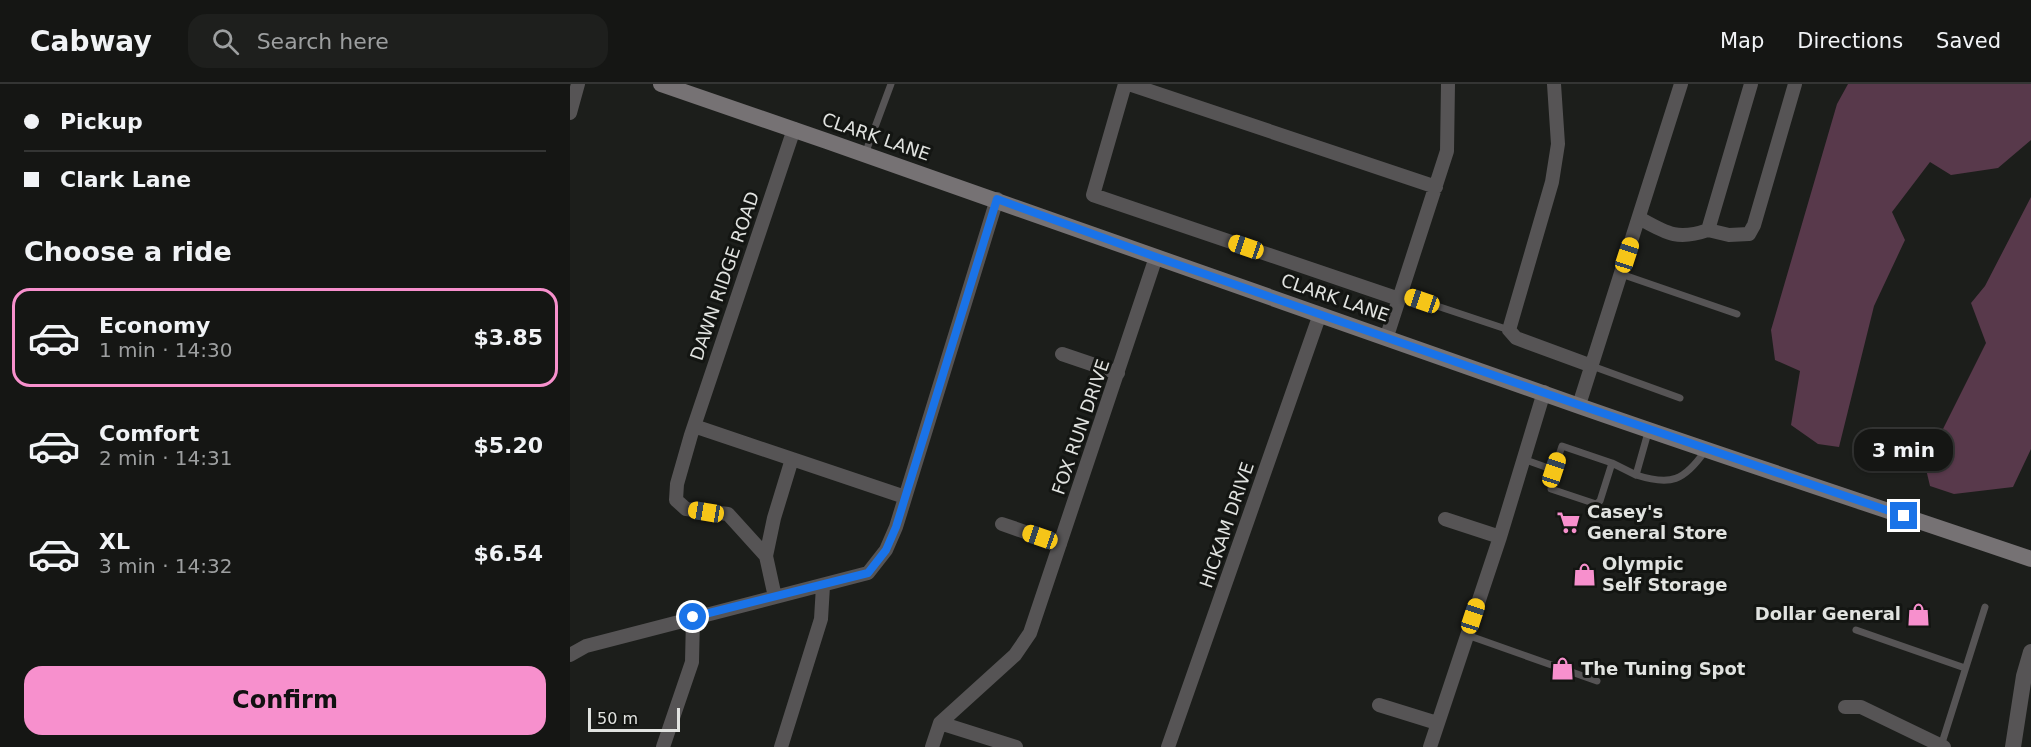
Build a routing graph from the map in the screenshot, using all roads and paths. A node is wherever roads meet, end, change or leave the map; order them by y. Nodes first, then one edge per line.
1 (578, 84) edge
2 (661, 84) edge
3 (891, 84) edge
4 (1127, 84) edge
5 (1448, 84) edge
6 (1554, 84) edge
7 (1681, 84) edge
8 (1751, 84) edge
9 (1795, 84) edge
10 (570, 113) edge
11 (794, 129) junction
12 (865, 154) junction
13 (1436, 187) junction
14 (997, 199) junction
15 (1639, 218) junction
16 (1708, 230) junction
17 (1156, 257) junction
18 (1621, 274) junction
19 (1400, 296) junction
20 (1320, 314) junction
21 (1737, 314) dead end
22 (1509, 330) junction
23 (1387, 336) junction
24 (1062, 354) dead end
25 (1592, 366) junction
26 (1118, 374) junction
27 (1544, 392) junction
28 (1680, 398) dead end
29 (1579, 405) junction
30 (1649, 429) junction
31 (692, 430) junction
32 (1706, 448) junction
33 (792, 459) junction
34 (1523, 459) junction
35 (1612, 463) junction
36 (1554, 470) junction
37 (1636, 475) junction
38 (905, 497) junction
39 (1445, 519) dead end
40 (1002, 524) dead end
41 (1500, 537) junction
42 (1060, 544) junction
43 (766, 556) junction
44 (2031, 559) edge
45 (823, 586) junction
46 (775, 597) junction
47 (1985, 607) dead end
48 (693, 617) junction
49 (1856, 630) dead end
50 (1467, 635) junction
51 (2031, 652) edge
52 (570, 655) edge
53 (1965, 668) junction
54 (2027, 678) edge
55 (1597, 681) dead end
56 (1379, 705) dead end
57 (1845, 707) dead end
58 (940, 723) junction
59 (1437, 723) junction
60 (663, 747) edge
61 (781, 747) edge
62 (932, 747) edge
63 (1016, 747) edge
64 (1168, 747) edge
65 (1430, 747) edge
66 (1942, 747) edge
67 (2013, 747) edge

1 - 10 street
2 - 11 main road, CLARK LANE
3 - 12 lane
4 - 13 street
4 - 19 street
5 - 13 street
6 - 22 street
7 - 15 street
8 - 16 street
9 - 16 street
11 - 12 main road, CLARK LANE
11 - 31 street, DAWN RIDGE ROAD
12 - 14 main road, CLARK LANE
13 - 19 street
14 - 17 main road, CLARK LANE
14 - 38 street
15 - 16 street
15 - 18 street
17 - 20 main road, CLARK LANE
17 - 26 street, FOX RUN DRIVE
18 - 21 lane
18 - 25 street
19 - 22 lane
19 - 23 street
20 - 23 main road, CLARK LANE
20 - 64 street, HICKAM DRIVE
22 - 25 street
23 - 27 main road, CLARK LANE
24 - 26 street
25 - 28 lane
25 - 29 street
26 - 42 street, FOX RUN DRIVE
27 - 29 main road, CLARK LANE
27 - 34 street
29 - 30 main road, CLARK LANE
30 - 32 main road, CLARK LANE
30 - 37 lane
31 - 33 street
31 - 43 street, DAWN RIDGE ROAD
32 - 37 lane
32 - 44 main road, CLARK LANE
33 - 38 street
33 - 43 street
34 - 36 lane
34 - 41 street
35 - 36 lane
35 - 36 lane
35 - 37 lane
38 - 45 street
39 - 41 street
40 - 42 street
41 - 50 street
42 - 58 street, FOX RUN DRIVE
43 - 46 street
45 - 46 street
45 - 61 street
46 - 48 street
47 - 53 lane
48 - 52 street
48 - 60 street
49 - 53 lane
50 - 55 lane
50 - 59 street
51 - 54 street
53 - 66 lane
54 - 67 street
56 - 59 street
57 - 66 street
58 - 62 street, FOX RUN DRIVE
58 - 63 street
59 - 65 street

